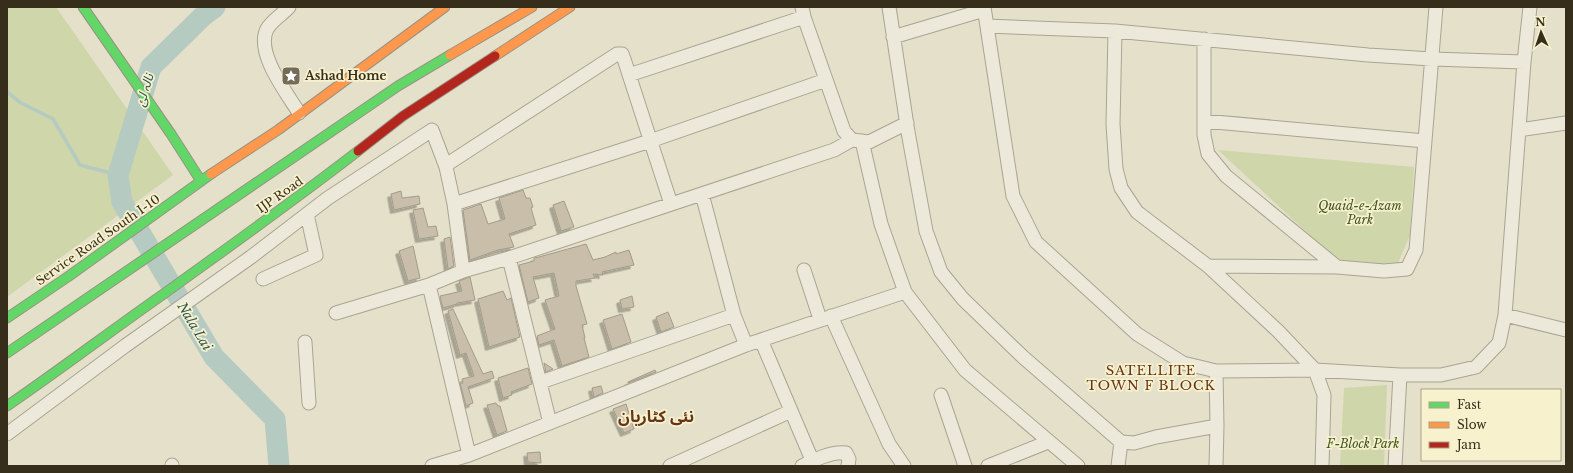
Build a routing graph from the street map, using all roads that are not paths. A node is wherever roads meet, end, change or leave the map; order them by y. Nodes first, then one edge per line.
1 (83, 7) edge
2 (289, 7) edge
3 (445, 7) edge
4 (532, 7) edge
5 (570, 7) edge
6 (889, 7) edge
7 (1436, 7) edge
8 (1530, 7) edge
9 (984, 9) edge
10 (803, 12) edge
11 (987, 26) junction
12 (1115, 31) junction
13 (893, 37) junction
14 (1204, 39) junction
15 (1432, 59) junction
16 (1524, 62) junction
17 (629, 75) junction
18 (826, 80) junction
19 (299, 113) junction
20 (1204, 121) junction
21 (907, 123) junction
22 (1566, 123) edge
23 (1519, 130) junction
24 (650, 141) junction
25 (857, 141) junction
26 (1425, 141) junction
27 (446, 167) junction
28 (201, 181) junction
29 (316, 184) junction
30 (702, 194) junction
31 (328, 198) junction
32 (454, 204) junction
33 (671, 204) junction
34 (307, 214) junction
35 (509, 258) junction
36 (1208, 266) junction
37 (1337, 267) junction
38 (804, 270) dead end
39 (463, 271) junction
40 (263, 279) dead end
41 (429, 285) junction
42 (905, 292) junction
43 (336, 313) dead end
44 (734, 315) junction
45 (1505, 315) junction
46 (826, 317) junction
47 (7, 318) edge
48 (1566, 330) edge
49 (761, 340) junction
50 (305, 342) dead end
51 (746, 345) junction
52 (7, 353) edge
53 (1314, 370) junction
54 (1216, 371) junction
55 (1400, 375) junction
56 (540, 382) junction
57 (940, 395) dead end
58 (309, 403) dead end
59 (7, 406) edge
60 (791, 411) junction
61 (550, 423) junction
62 (1217, 426) junction
63 (7, 434) edge
64 (1048, 442) junction
65 (1121, 442) junction
66 (469, 455) junction
67 (807, 463) edge
68 (432, 466) edge
69 (670, 466) edge
70 (848, 466) edge
71 (904, 466) edge
72 (965, 466) edge
73 (988, 466) edge
74 (1078, 466) edge
75 (1118, 466) edge
76 (1216, 466) edge
77 (1322, 466) edge
78 (1395, 466) edge

1 - 28 main road
2 - 19 street
3 - 19 main road, Service Road South I-10
4 - 52 main road, IJP Road
5 - 29 main road, IJP Road
6 - 13 street
7 - 15 street
8 - 16 street
9 - 11 street
9 - 13 street
10 - 17 street
10 - 18 street
11 - 12 street
11 - 54 street
12 - 14 street
12 - 36 street
13 - 21 street
14 - 15 street
14 - 20 street
15 - 16 street
15 - 26 street
16 - 23 street
17 - 24 street
17 - 27 street
18 - 24 street
18 - 25 street
19 - 28 main road, Service Road South I-10
20 - 26 street
20 - 37 street
21 - 25 street
21 - 65 street
22 - 23 street
23 - 45 street
24 - 32 street
24 - 33 street
25 - 30 street
25 - 42 street
26 - 37 street
27 - 31 street
27 - 32 street
28 - 47 main road, Service Road South I-10
29 - 31 street
29 - 59 main road, IJP Road
30 - 33 street
30 - 44 street
31 - 34 street
32 - 39 street
33 - 35 street
34 - 40 street
34 - 63 street
35 - 39 street
35 - 56 street
36 - 37 street
36 - 53 street
38 - 46 street
39 - 41 street
41 - 43 street
41 - 66 street
42 - 46 street
42 - 64 street
44 - 51 street
44 - 56 street
45 - 48 street
45 - 55 street
46 - 49 street
46 - 71 street
49 - 51 street
49 - 60 street
50 - 58 street
51 - 61 street
53 - 54 street
53 - 55 street
53 - 77 street
54 - 62 street
55 - 78 street
56 - 61 street
57 - 72 street
60 - 67 street
60 - 69 street
61 - 66 street
62 - 65 street
62 - 76 street
64 - 73 street
64 - 74 street
65 - 75 street
66 - 68 street
67 - 70 street

